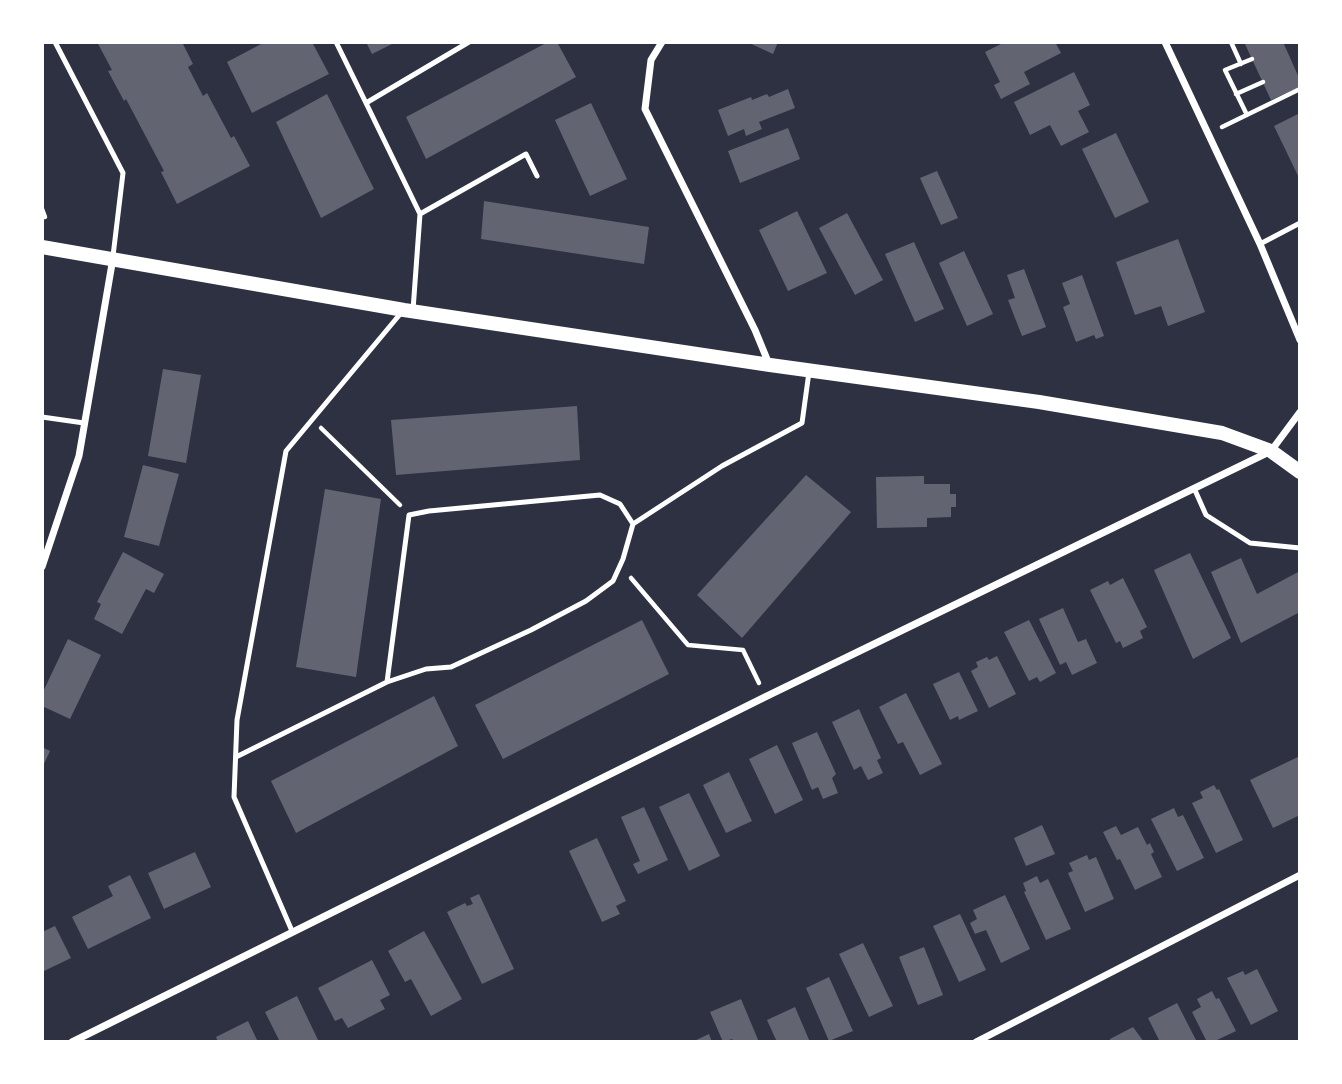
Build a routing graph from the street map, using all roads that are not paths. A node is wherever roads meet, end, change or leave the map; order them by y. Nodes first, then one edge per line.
1 (55, 42) edge
2 (336, 42) edge
3 (469, 42) edge
4 (662, 42) edge
5 (1165, 42) edge
6 (366, 103) junction
7 (537, 176) dead end
8 (421, 214) junction
9 (1300, 223) edge
10 (1260, 244) junction
11 (42, 247) edge
12 (113, 258) junction
13 (408, 310) junction
14 (1300, 340) edge
15 (770, 365) junction
16 (810, 370) junction
17 (1300, 412) edge
18 (42, 417) edge
19 (85, 423) junction
20 (1271, 451) junction
21 (1300, 472) edge
22 (1194, 488) junction
23 (633, 524) junction
24 (1300, 548) edge
25 (42, 567) edge
26 (387, 682) junction
27 (236, 757) junction
28 (1300, 874) edge
29 (292, 931) junction
30 (72, 1042) edge
31 (976, 1042) edge

1 - 12 lane
2 - 6 lane
3 - 6 lane
4 - 15 street
5 - 10 street
6 - 8 lane
7 - 8 lane
8 - 13 lane
9 - 10 lane
10 - 14 street
11 - 12 main road
12 - 13 main road
12 - 19 street
13 - 15 main road
13 - 27 lane
15 - 16 main road
16 - 20 main road
16 - 23 lane
17 - 20 street
18 - 19 lane
19 - 25 street
20 - 21 main road
20 - 22 street
22 - 24 lane
22 - 29 street
23 - 26 lane
23 - 26 lane
26 - 27 lane
27 - 29 lane
28 - 31 street
29 - 30 street

